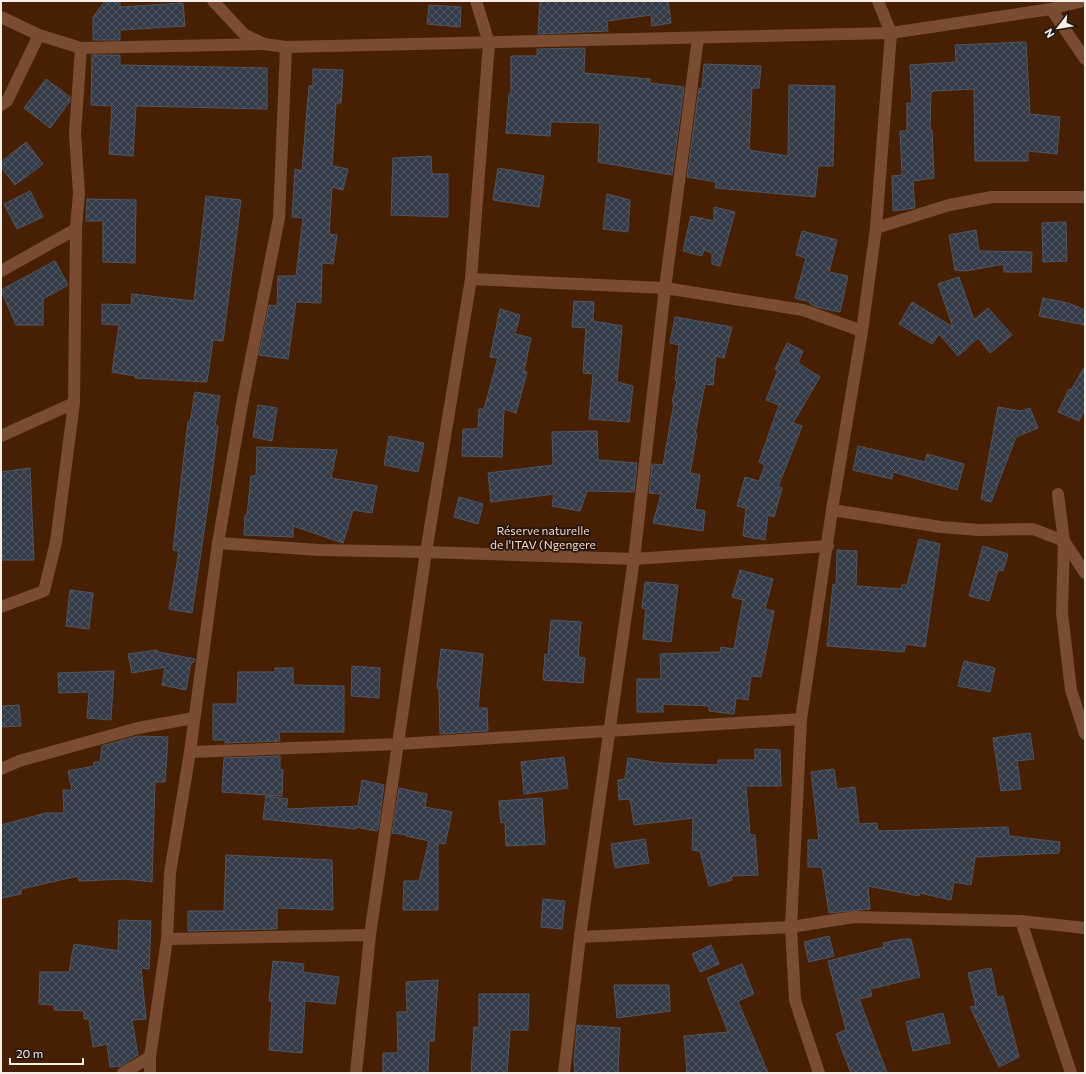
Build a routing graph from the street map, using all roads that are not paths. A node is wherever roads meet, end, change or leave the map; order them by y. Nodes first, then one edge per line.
1 (213, 1) edge
2 (476, 1) edge
3 (878, 1) edge
4 (1083, 1) edge
5 (1051, 9) junction
6 (1, 17) edge
7 (891, 33) junction
8 (39, 35) junction
9 (698, 38) junction
10 (489, 43) junction
11 (264, 44) junction
12 (286, 46) junction
13 (81, 48) junction
14 (1085, 59) edge
15 (1, 105) edge
16 (1085, 197) edge
17 (876, 228) junction
18 (76, 229) junction
19 (1, 271) edge
20 (471, 279) junction
21 (665, 288) junction
22 (862, 331) junction
23 (74, 403) junction
24 (1, 436) edge
25 (1058, 494) dead end
26 (832, 510) junction
27 (1064, 541) junction
28 (218, 543) junction
29 (828, 546) junction
30 (426, 552) junction
31 (634, 559) junction
32 (1085, 573) edge
33 (1, 607) edge
34 (194, 718) junction
35 (801, 719) junction
36 (610, 732) junction
37 (1085, 734) edge
38 (399, 744) junction
39 (190, 752) junction
40 (1, 769) edge
41 (1021, 921) junction
42 (791, 927) junction
43 (1085, 928) edge
44 (370, 935) junction
45 (580, 937) junction
46 (167, 939) junction
47 (150, 1057) junction
48 (1067, 1072) edge
49 (123, 1073) edge
50 (150, 1073) edge
51 (356, 1073) edge
52 (564, 1073) edge
53 (820, 1073) edge

1 - 11 street
2 - 10 street
3 - 7 street
4 - 5 street
5 - 7 street
5 - 14 street
6 - 8 street
7 - 9 street
7 - 17 street
8 - 13 street
8 - 15 street
9 - 10 street
9 - 21 street
10 - 12 street
10 - 20 street
11 - 12 street
11 - 13 street
12 - 28 street
13 - 18 street
16 - 17 street
17 - 22 street
18 - 19 street
18 - 23 street
20 - 21 street
20 - 30 street
21 - 22 street
21 - 31 street
22 - 26 street
23 - 24 street
23 - 33 street
25 - 27 street
26 - 27 street
26 - 29 street
27 - 32 street
27 - 37 street
28 - 30 street
28 - 34 street
29 - 31 street
29 - 35 street
30 - 31 street
30 - 38 street
31 - 36 street
34 - 39 street
34 - 40 street
35 - 36 street
35 - 42 street
36 - 38 street
36 - 45 street
38 - 39 street
38 - 44 street
39 - 46 street
41 - 42 street
41 - 43 street
41 - 48 street
42 - 45 street
42 - 53 street
44 - 46 street
44 - 51 street
45 - 52 street
46 - 47 street
47 - 49 street
47 - 50 street

